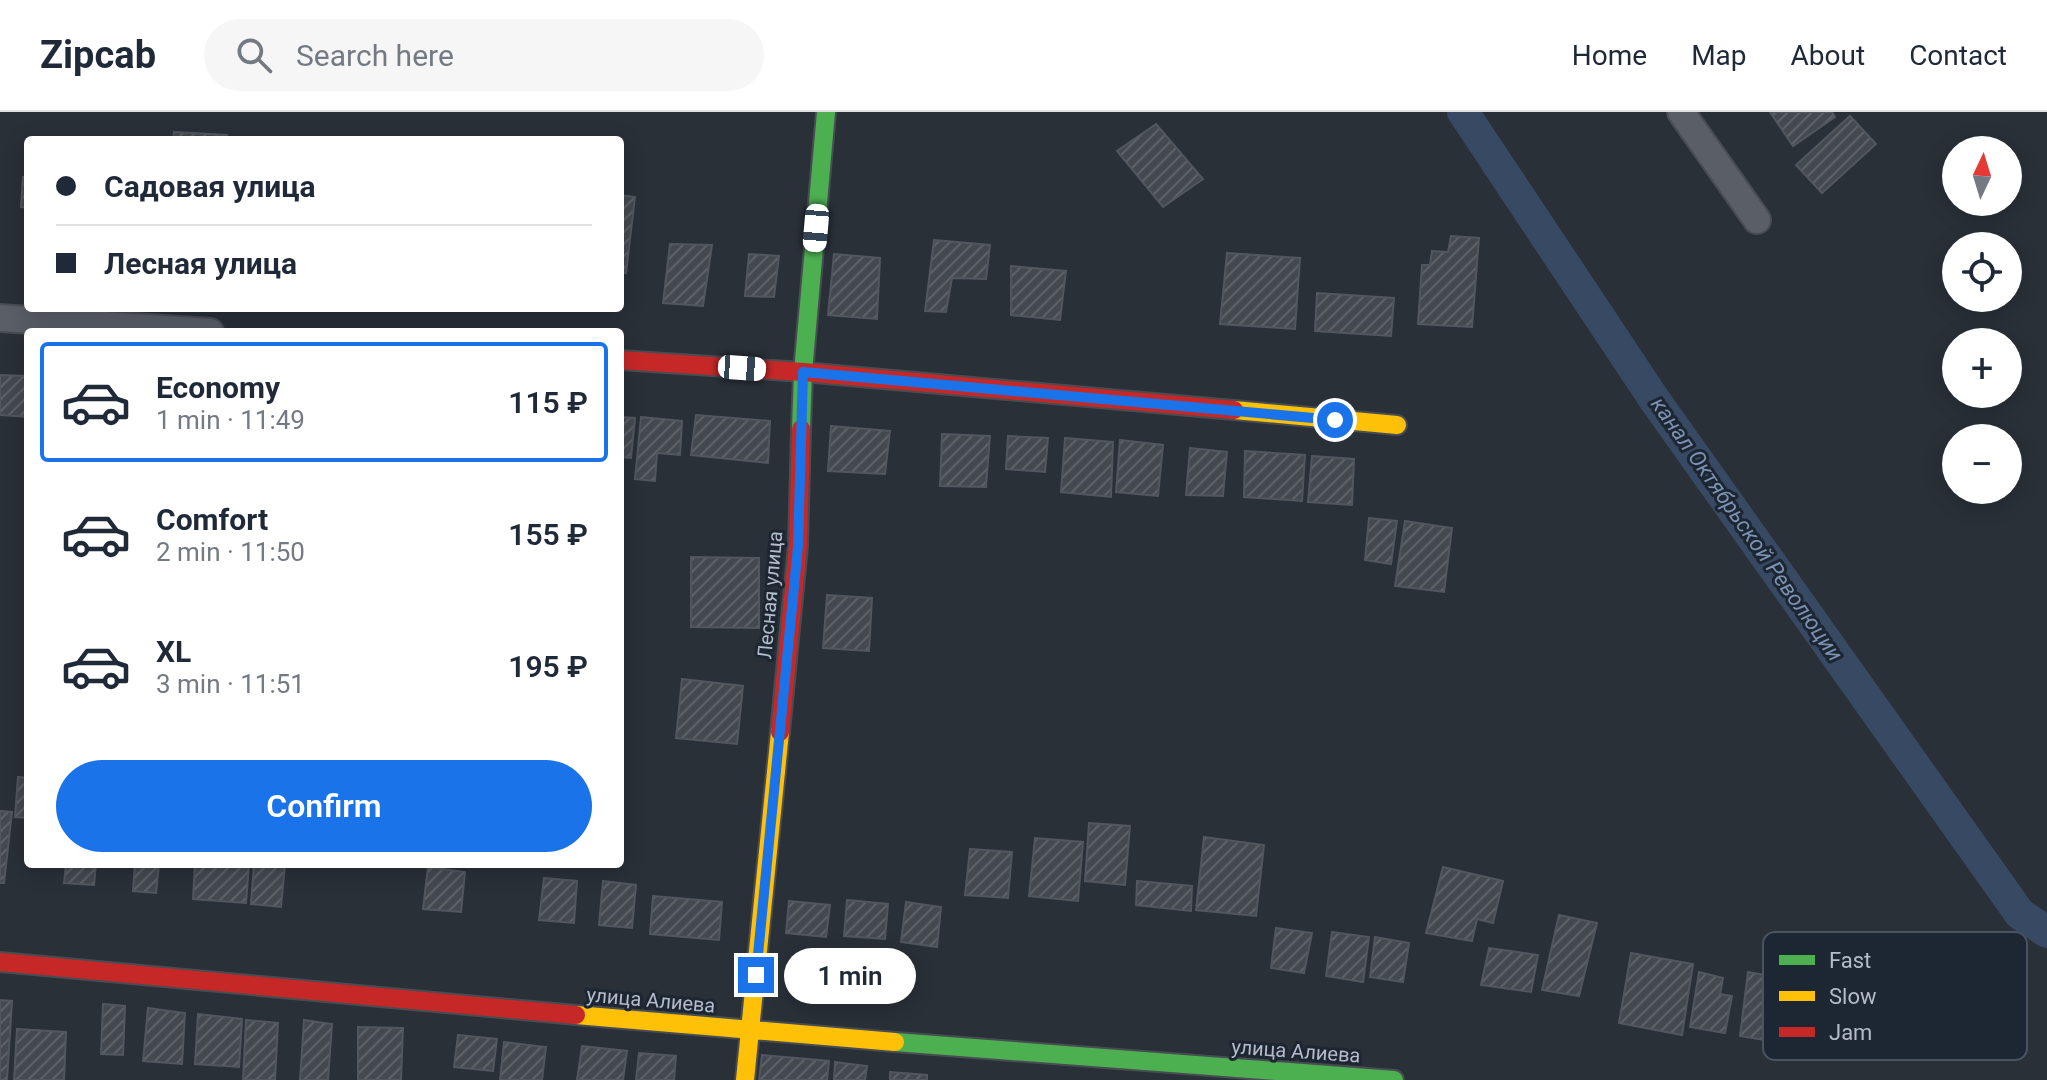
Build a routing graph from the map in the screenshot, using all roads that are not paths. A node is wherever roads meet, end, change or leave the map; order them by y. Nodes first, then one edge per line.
1 (826, 112) edge
2 (1681, 112) edge
3 (1757, 220) dead end
4 (0, 318) edge
5 (150, 328) edge
6 (624, 360) edge
7 (803, 372) junction
8 (1397, 425) dead end
9 (0, 962) edge
10 (750, 1031) junction
11 (745, 1080) edge
12 (1394, 1080) edge

1 - 7 street, Лесная улица
2 - 3 street
4 - 5 street
6 - 7 street
7 - 8 street
7 - 10 street, Лесная улица
9 - 10 street, улица Алиева
10 - 11 street, Лесная улица
10 - 12 street, улица Алиева

